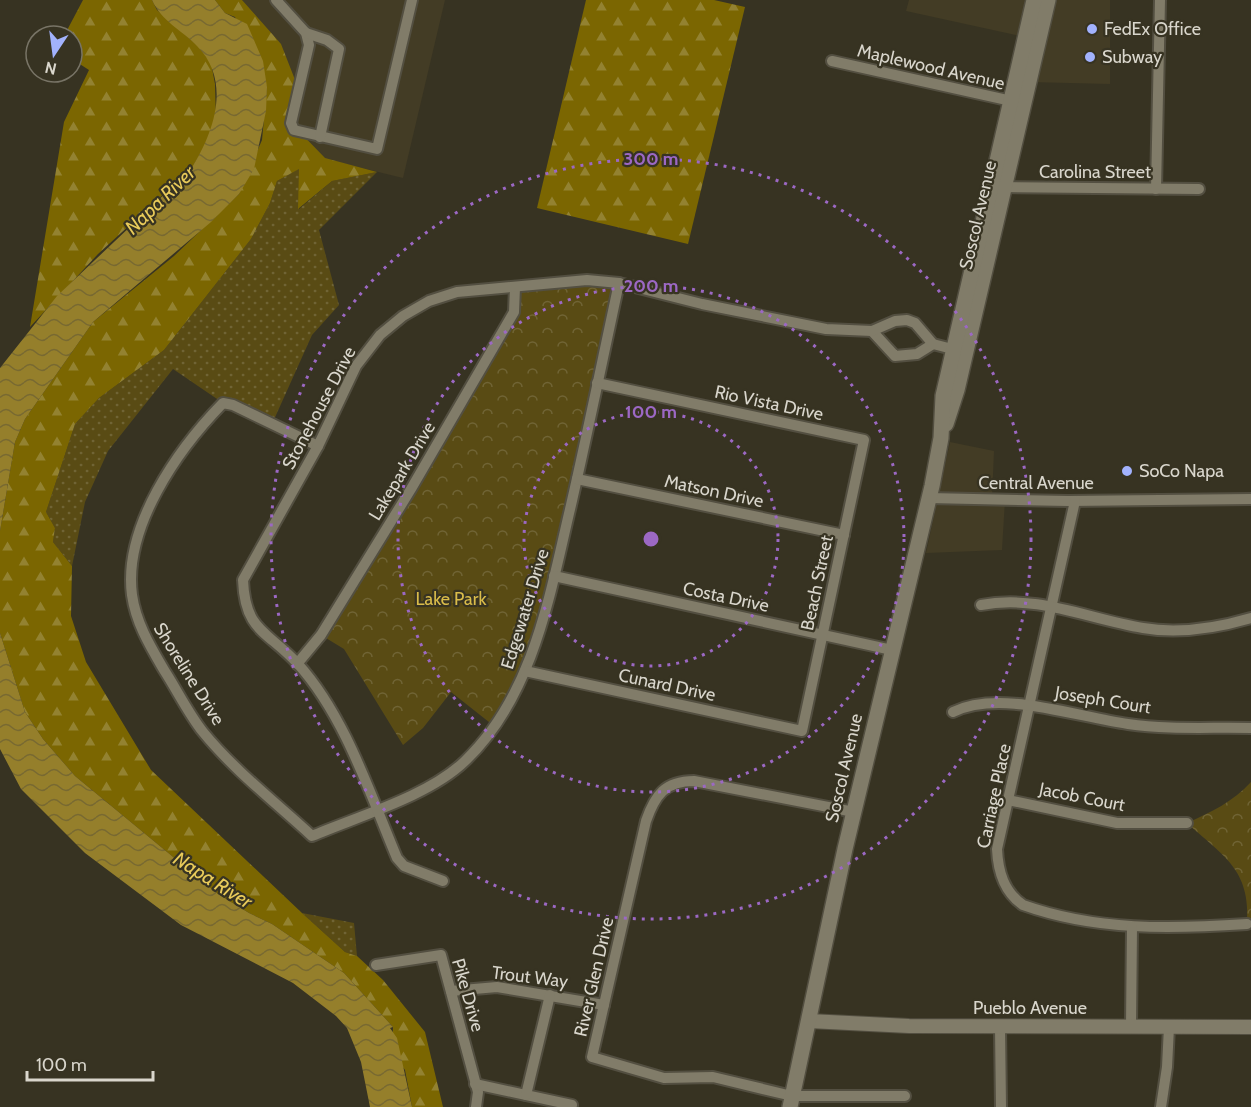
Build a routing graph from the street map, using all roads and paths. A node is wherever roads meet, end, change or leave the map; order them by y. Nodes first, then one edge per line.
1 (276, 0) edge
2 (412, 0) edge
3 (1034, 0) edge
4 (1048, 0) edge
5 (1160, 0) edge
6 (306, 33) junction
7 (832, 61) dead end
8 (1018, 103) junction
9 (320, 137) junction
10 (998, 187) junction
11 (1156, 189) junction
12 (1199, 189) dead end
13 (619, 283) junction
14 (515, 287) junction
15 (872, 331) junction
16 (933, 344) junction
17 (960, 351) junction
18 (597, 383) junction
19 (864, 441) joint
20 (318, 446) junction
21 (577, 479) junction
22 (929, 498) junction
23 (1251, 499) edge
24 (1075, 501) junction
25 (844, 535) junction
26 (554, 576) junction
27 (981, 606) dead end
28 (1052, 607) junction
29 (1251, 618) edge
30 (823, 635) junction
31 (892, 650) junction
32 (297, 664) junction
33 (525, 671) junction
34 (1031, 705) junction
35 (953, 712) dead end
36 (1251, 728) edge
37 (802, 731) joint
38 (1008, 800) junction
39 (376, 809) junction
40 (854, 812) junction
41 (1187, 823) dead end
42 (312, 836) joint
43 (443, 881) dead end
44 (1247, 924) dead end
45 (1132, 927) junction
46 (376, 965) dead end
47 (451, 991) junction
48 (550, 994) junction
49 (604, 1005) junction
50 (809, 1021) junction
51 (1131, 1026) junction
52 (1000, 1027) junction
53 (1169, 1027) junction
54 (1251, 1027) edge
55 (475, 1084) junction
56 (526, 1095) junction
57 (904, 1096) dead end
58 (791, 1102) edge
59 (572, 1106) edge
60 (476, 1107) edge
61 (1001, 1107) edge
62 (1161, 1107) edge

1 - 6 street
2 - 9 street
3 - 8 main road, Soscol Avenue
4 - 8 main road, Soscol Avenue
5 - 11 street
6 - 9 street
6 - 9 street
7 - 8 street, Maplewood Avenue
8 - 10 main road, Soscol Avenue
10 - 11 street, Carolina Street
10 - 17 main road, Soscol Avenue
11 - 12 street, Carolina Street
13 - 14 street, Stonehouse Drive
13 - 15 street, Stonehouse Drive
13 - 18 street, Edgewater Drive
14 - 20 street, Stonehouse Drive
14 - 32 street, Lakepark Drive
15 - 16 street, Stonehouse Drive
15 - 16 street
16 - 17 street
17 - 22 main road, Soscol Avenue
18 - 19 street, Rio Vista Drive
18 - 21 street, Edgewater Drive
19 - 25 street, Beach Street
20 - 32 street, Stonehouse Drive
20 - 42 street, Shoreline Drive
21 - 25 street, Matson Drive
21 - 26 street, Edgewater Drive
22 - 24 street, Central Avenue
22 - 31 main road, Soscol Avenue
23 - 24 street, Central Avenue
24 - 28 street, Carriage Place
25 - 30 street, Beach Street
26 - 30 street, Costa Drive
26 - 33 street, Edgewater Drive
27 - 28 street
28 - 29 street
28 - 34 street, Carriage Place
30 - 31 street, Costa Drive
30 - 37 street, Beach Street
31 - 40 main road, Soscol Avenue
32 - 39 street, Stonehouse Drive
33 - 37 street, Cunard Drive
33 - 39 street, Edgewater Drive
34 - 35 street, Joseph Court
34 - 36 street, Joseph Court
34 - 38 street, Carriage Place
38 - 41 street, Jacob Court
38 - 45 street, Carriage Place
39 - 42 street, Edgewater Drive
39 - 43 street, Stonehouse Drive
40 - 49 street, River Glen Drive
40 - 50 main road, Soscol Avenue
44 - 45 street, Carriage Place
45 - 51 street
46 - 47 street, Pike Drive
47 - 48 street, Trout Way
47 - 55 street, Pike Drive
48 - 49 street, Trout Way
48 - 56 street
49 - 58 street, River Glen Drive
50 - 52 street, Pueblo Avenue
50 - 58 main road, Soscol Avenue
51 - 52 street, Pueblo Avenue
51 - 53 street, Pueblo Avenue
52 - 61 street
53 - 54 street, Pueblo Avenue
53 - 62 street
55 - 56 street
55 - 60 street, Pike Drive
56 - 59 street
57 - 58 street, River Glen Drive

